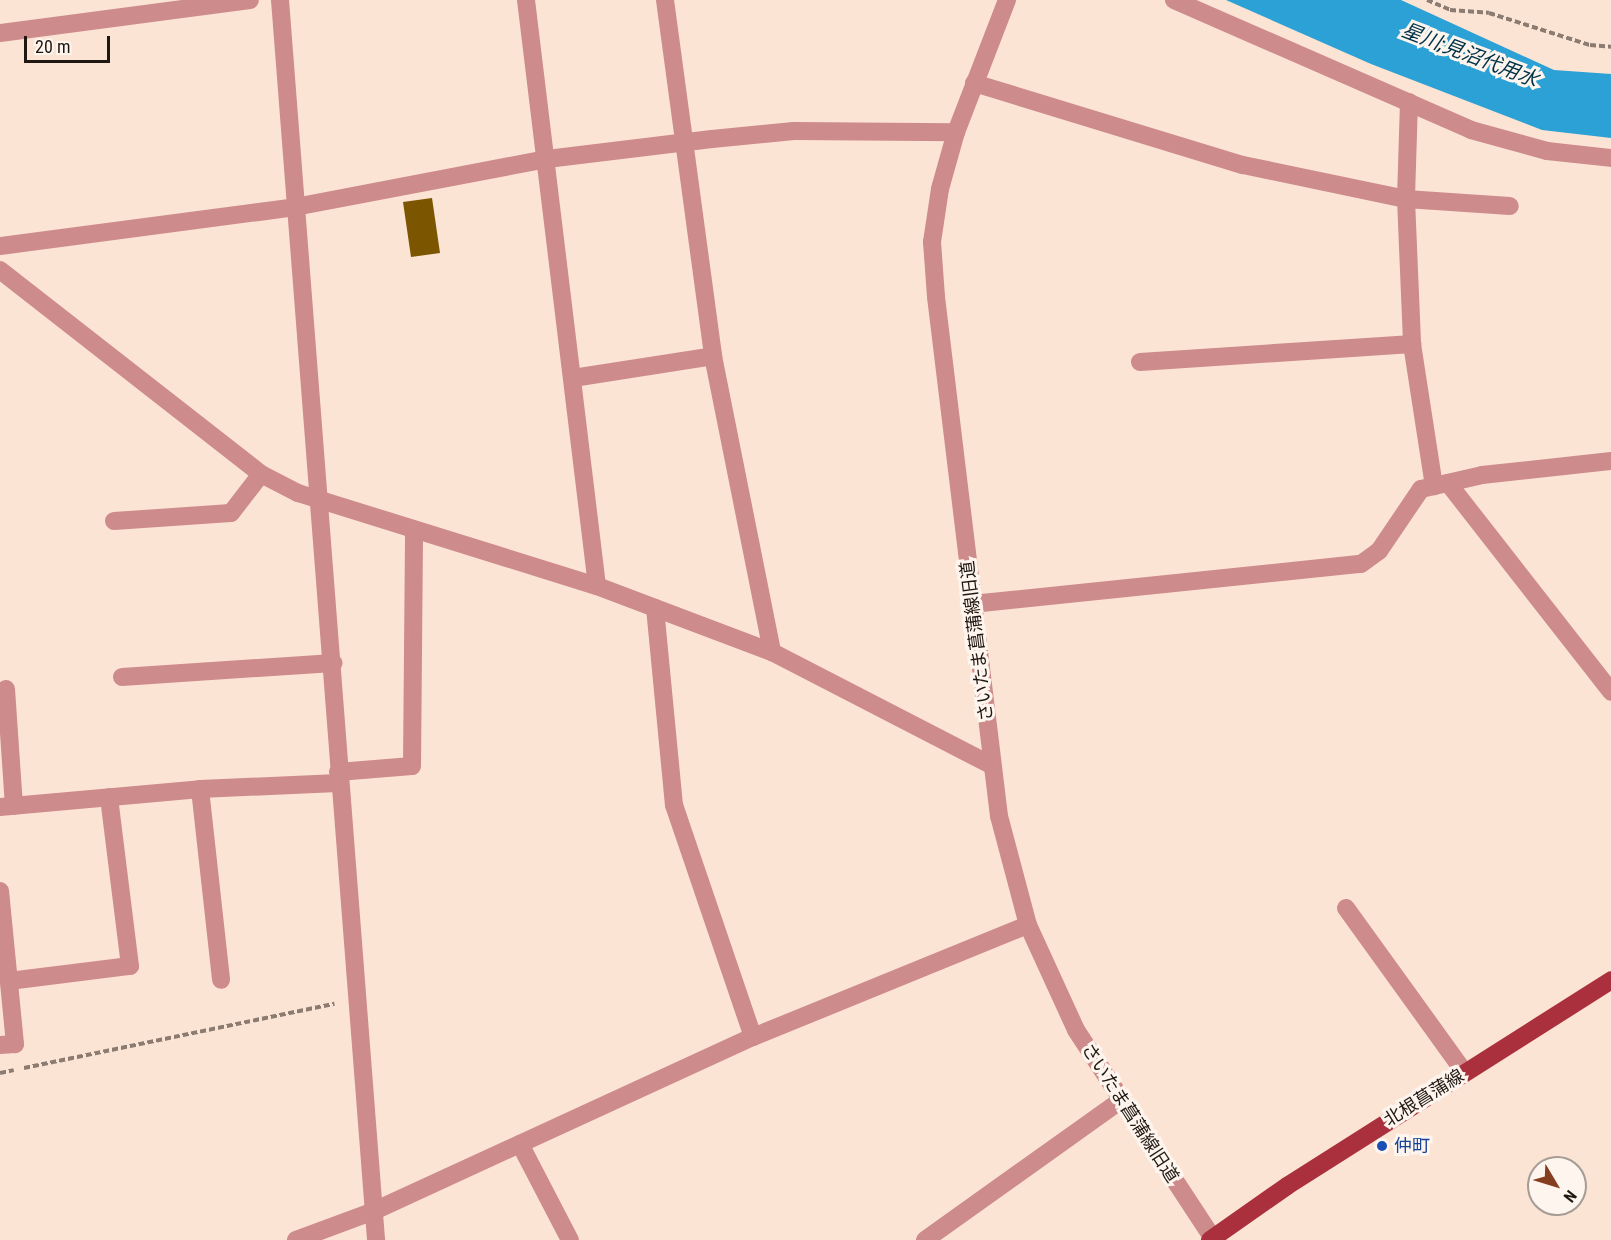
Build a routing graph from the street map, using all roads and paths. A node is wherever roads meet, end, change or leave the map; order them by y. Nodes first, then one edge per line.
1 (250, 0) edge
2 (280, 0) edge
3 (526, 0) edge
4 (665, 0) edge
5 (1007, 0) edge
6 (1174, 0) edge
7 (1427, 0) edge
8 (0, 33) edge
9 (1611, 47) edge
10 (974, 83) junction
11 (1409, 102) junction
12 (956, 132) junction
13 (685, 142) junction
14 (1611, 158) edge
15 (547, 159) junction
16 (1406, 199) junction
17 (1510, 206) dead end
18 (295, 207) junction
19 (0, 246) edge
20 (0, 270) edge
21 (1412, 344) junction
22 (713, 356) junction
23 (1140, 362) dead end
24 (573, 378) junction
25 (1611, 462) edge
26 (261, 474) junction
27 (1441, 485) junction
28 (320, 498) junction
29 (114, 521) dead end
30 (414, 531) junction
31 (597, 586) junction
32 (972, 604) junction
33 (655, 608) junction
34 (772, 652) junction
35 (334, 663) junction
36 (122, 676) dead end
37 (6, 689) dead end
38 (1611, 692) edge
39 (991, 765) junction
40 (338, 778) junction
41 (200, 789) junction
42 (109, 797) junction
43 (7, 806) edge
44 (0, 891) edge
45 (1346, 908) dead end
46 (1028, 925) junction
47 (1611, 980) edge
48 (9, 981) junction
49 (221, 981) dead end
50 (359, 1000) junction
51 (753, 1037) junction
52 (0, 1045) edge
53 (0, 1073) edge
54 (1465, 1073) junction
55 (1120, 1101) junction
56 (520, 1144) junction
57 (374, 1211) junction
58 (1212, 1239) edge
59 (296, 1240) edge
60 (376, 1240) edge
61 (570, 1240) edge
62 (925, 1240) edge

1 - 8 street
2 - 18 street
3 - 15 street
4 - 13 street
5 - 10 street, さいたま菖蒲線旧道
6 - 11 street
7 - 9 path
10 - 12 street, さいたま菖蒲線旧道
10 - 16 street
11 - 14 street
11 - 16 street
12 - 13 street
12 - 32 street, さいたま菖蒲線旧道
13 - 15 street
13 - 22 street
15 - 18 street
15 - 24 street
16 - 17 street
16 - 21 street
18 - 19 street
18 - 28 street
20 - 26 street
21 - 23 street
21 - 27 street
22 - 24 street
22 - 34 street
24 - 31 street
25 - 27 street
26 - 28 street
26 - 29 street
27 - 32 street
27 - 38 street
28 - 30 street
28 - 35 street
30 - 31 street
30 - 40 street
31 - 33 street
32 - 39 street, さいたま菖蒲線旧道
33 - 34 street
33 - 51 street
34 - 39 street
35 - 36 street
35 - 40 street
37 - 43 street
39 - 46 street, さいたま菖蒲線旧道
40 - 41 street
40 - 50 street
41 - 42 street
41 - 49 street
42 - 43 street
42 - 48 street
44 - 48 street
45 - 54 street
46 - 51 street
46 - 55 street, さいたま菖蒲線旧道
47 - 54 main road, 北根菖蒲線
48 - 52 street
50 - 53 path
50 - 57 street
51 - 56 street
54 - 58 main road, 北根菖蒲線
55 - 58 street, さいたま菖蒲線旧道
55 - 62 street
56 - 57 street
56 - 61 street
57 - 59 street
57 - 60 street

